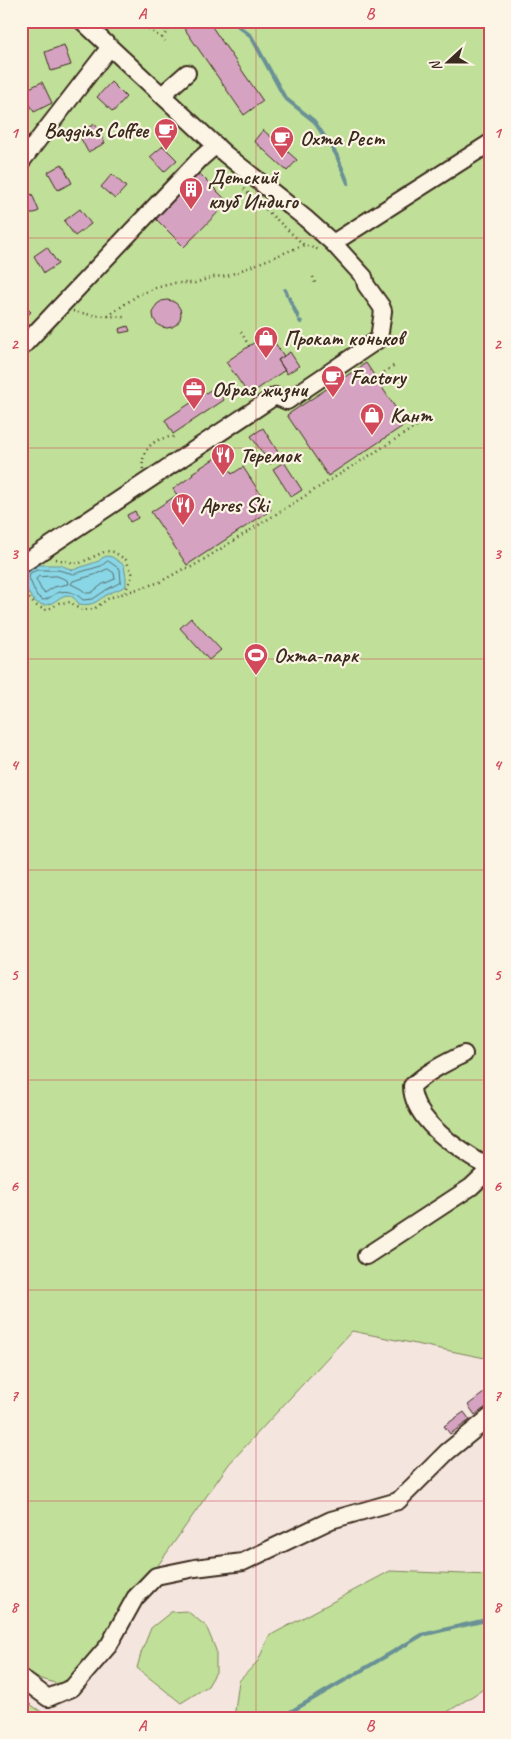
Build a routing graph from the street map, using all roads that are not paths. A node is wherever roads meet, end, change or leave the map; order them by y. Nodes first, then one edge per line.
1 (82, 21) edge
2 (110, 47) junction
3 (187, 73) dead end
4 (162, 95) junction
5 (490, 143) edge
6 (216, 145) junction
7 (21, 162) edge
8 (288, 186) dead end
9 (286, 203) junction
10 (333, 243) junction
11 (21, 348) edge
12 (21, 565) edge
13 (464, 1054) dead end
14 (490, 1168) edge
15 (366, 1256) dead end
16 (490, 1417) edge
17 (21, 1678) edge

1 - 2 street
2 - 4 street
2 - 7 street
3 - 4 street
4 - 6 street
5 - 10 street
6 - 9 street
6 - 11 street
8 - 9 street
9 - 10 street
10 - 12 street
13 - 14 street
14 - 15 street
16 - 17 street

